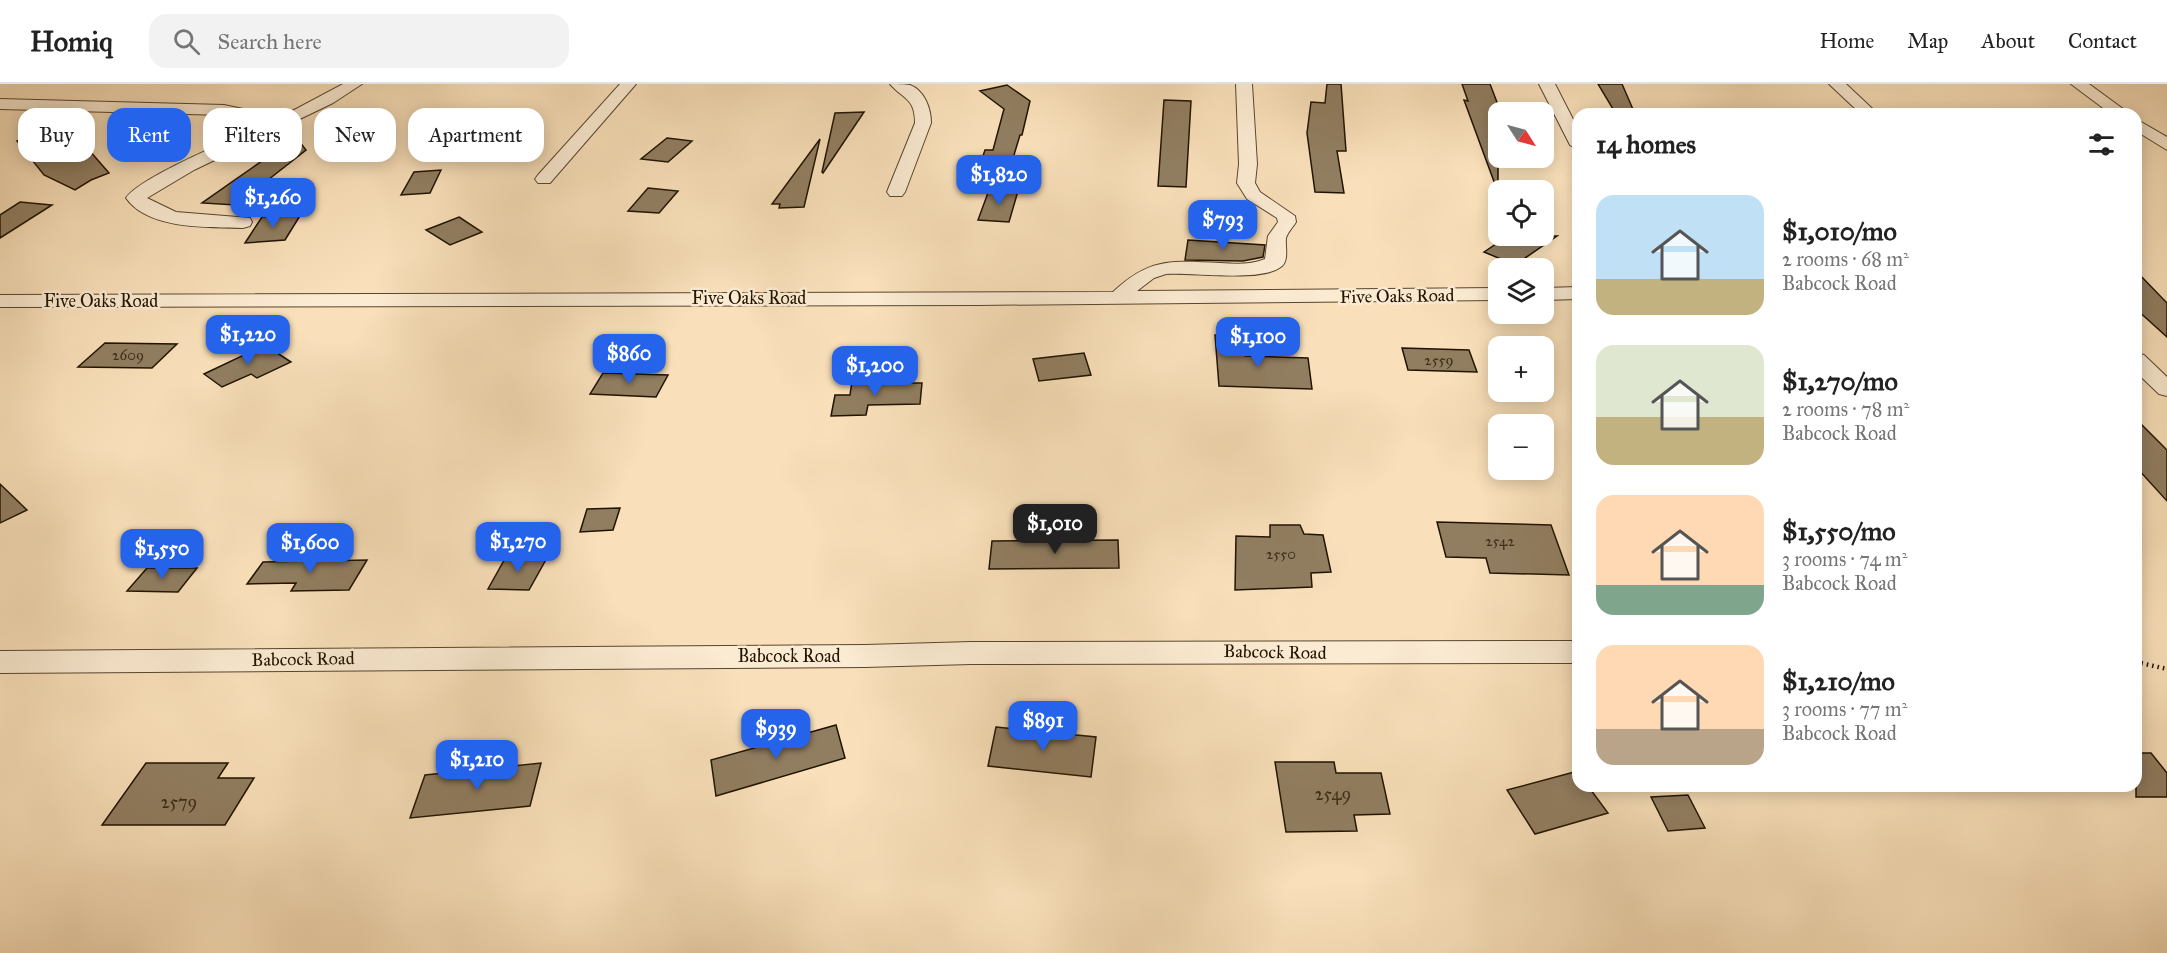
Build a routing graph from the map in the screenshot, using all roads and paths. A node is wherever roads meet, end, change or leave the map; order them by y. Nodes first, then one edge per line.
1 (354, 84) edge
2 (628, 84) edge
3 (898, 84) edge
4 (1244, 84) edge
5 (1547, 84) edge
6 (1837, 84) edge
7 (2079, 84) edge
8 (0, 104) edge
9 (33, 105) junction
10 (1863, 108) edge
11 (2113, 108) edge
12 (203, 109) edge
13 (302, 112) edge
14 (8, 119) dead end
15 (2142, 128) edge
16 (1572, 133) edge
17 (2167, 146) edge
18 (203, 159) edge
19 (544, 179) dead end
20 (896, 192) dead end
21 (243, 222) dead end
22 (1572, 293) edge
23 (1488, 294) edge
24 (1554, 294) edge
25 (1118, 298) junction
26 (0, 301) edge
27 (2142, 366) edge
28 (2167, 389) edge
29 (1572, 652) edge
30 (0, 662) edge
31 (2142, 663) edge
32 (2167, 669) edge

1 - 13 street
2 - 19 street
3 - 20 street
4 - 25 street
5 - 16 street
6 - 10 street
7 - 11 street
8 - 9 street
9 - 12 street
9 - 14 street
15 - 17 street
18 - 21 street
22 - 24 street
23 - 25 street, Five Oaks Road
25 - 26 street, Five Oaks Road
27 - 28 street
29 - 30 street, Babcock Road
31 - 32 path

